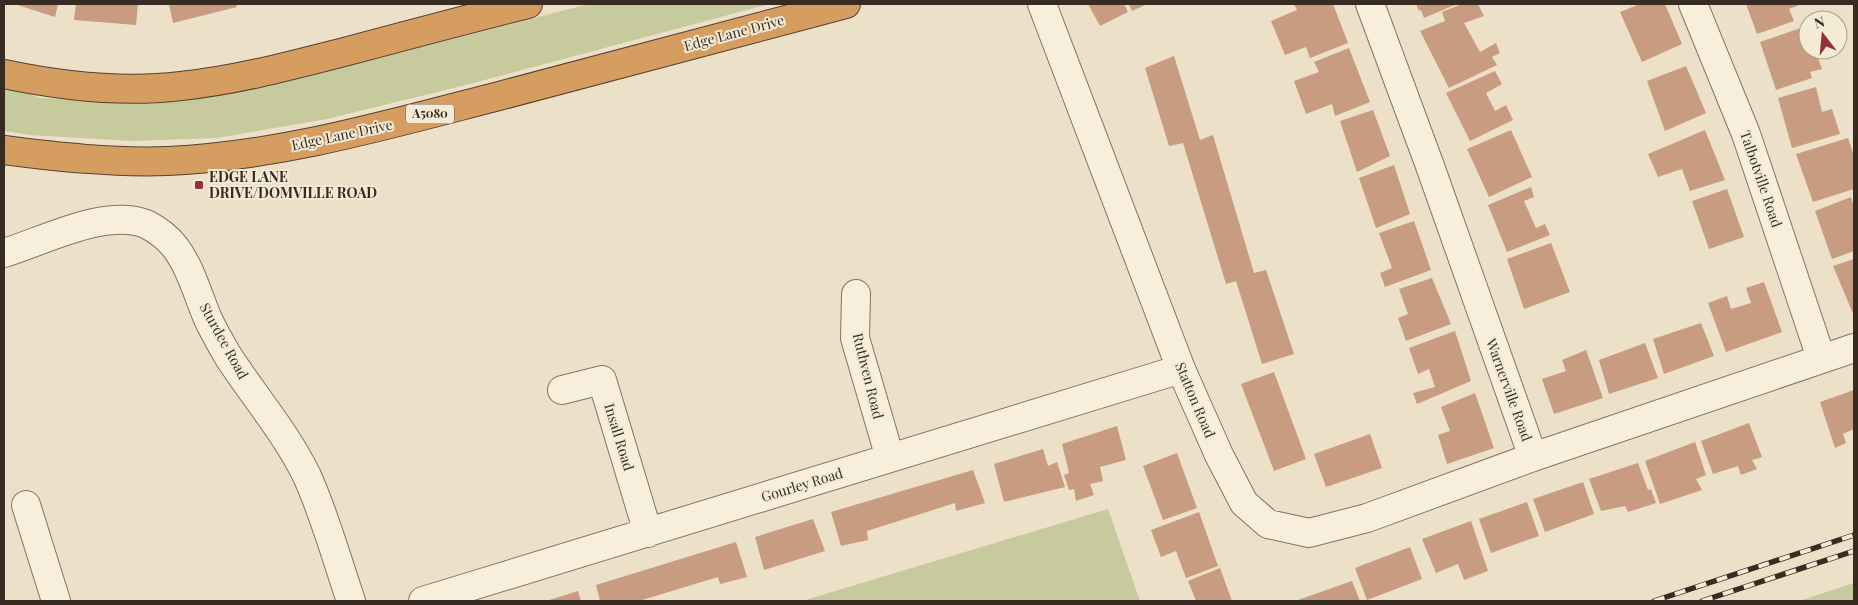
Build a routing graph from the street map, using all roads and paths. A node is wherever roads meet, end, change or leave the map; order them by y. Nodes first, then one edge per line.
1 (528, 4) edge
2 (846, 4) edge
3 (1042, 4) edge
4 (1370, 4) edge
5 (1693, 4) edge
6 (4, 74) edge
7 (4, 150) edge
8 (4, 253) edge
9 (856, 294) dead end
10 (1854, 348) edge
11 (1821, 358) junction
12 (1181, 369) junction
13 (562, 390) dead end
14 (1533, 457) junction
15 (890, 458) junction
16 (26, 505) dead end
17 (648, 533) junction
18 (56, 601) edge
19 (351, 601) edge
20 (423, 601) edge

1 - 6 highway
2 - 7 highway, Edge Lane Drive / A5080
3 - 12 street, Statton Road
4 - 14 street, Warnerville Road
5 - 11 street, Talbotville Road
8 - 19 street, Sturdee Road
9 - 15 street, Ruthven Road
10 - 11 street, Warnerville Road
11 - 14 street, Warnerville Road
12 - 14 street, Statton Road
12 - 15 street, Gourley Road
13 - 17 street, Insall Road
15 - 17 street, Gourley Road
16 - 18 street
17 - 20 street, Gourley Road

